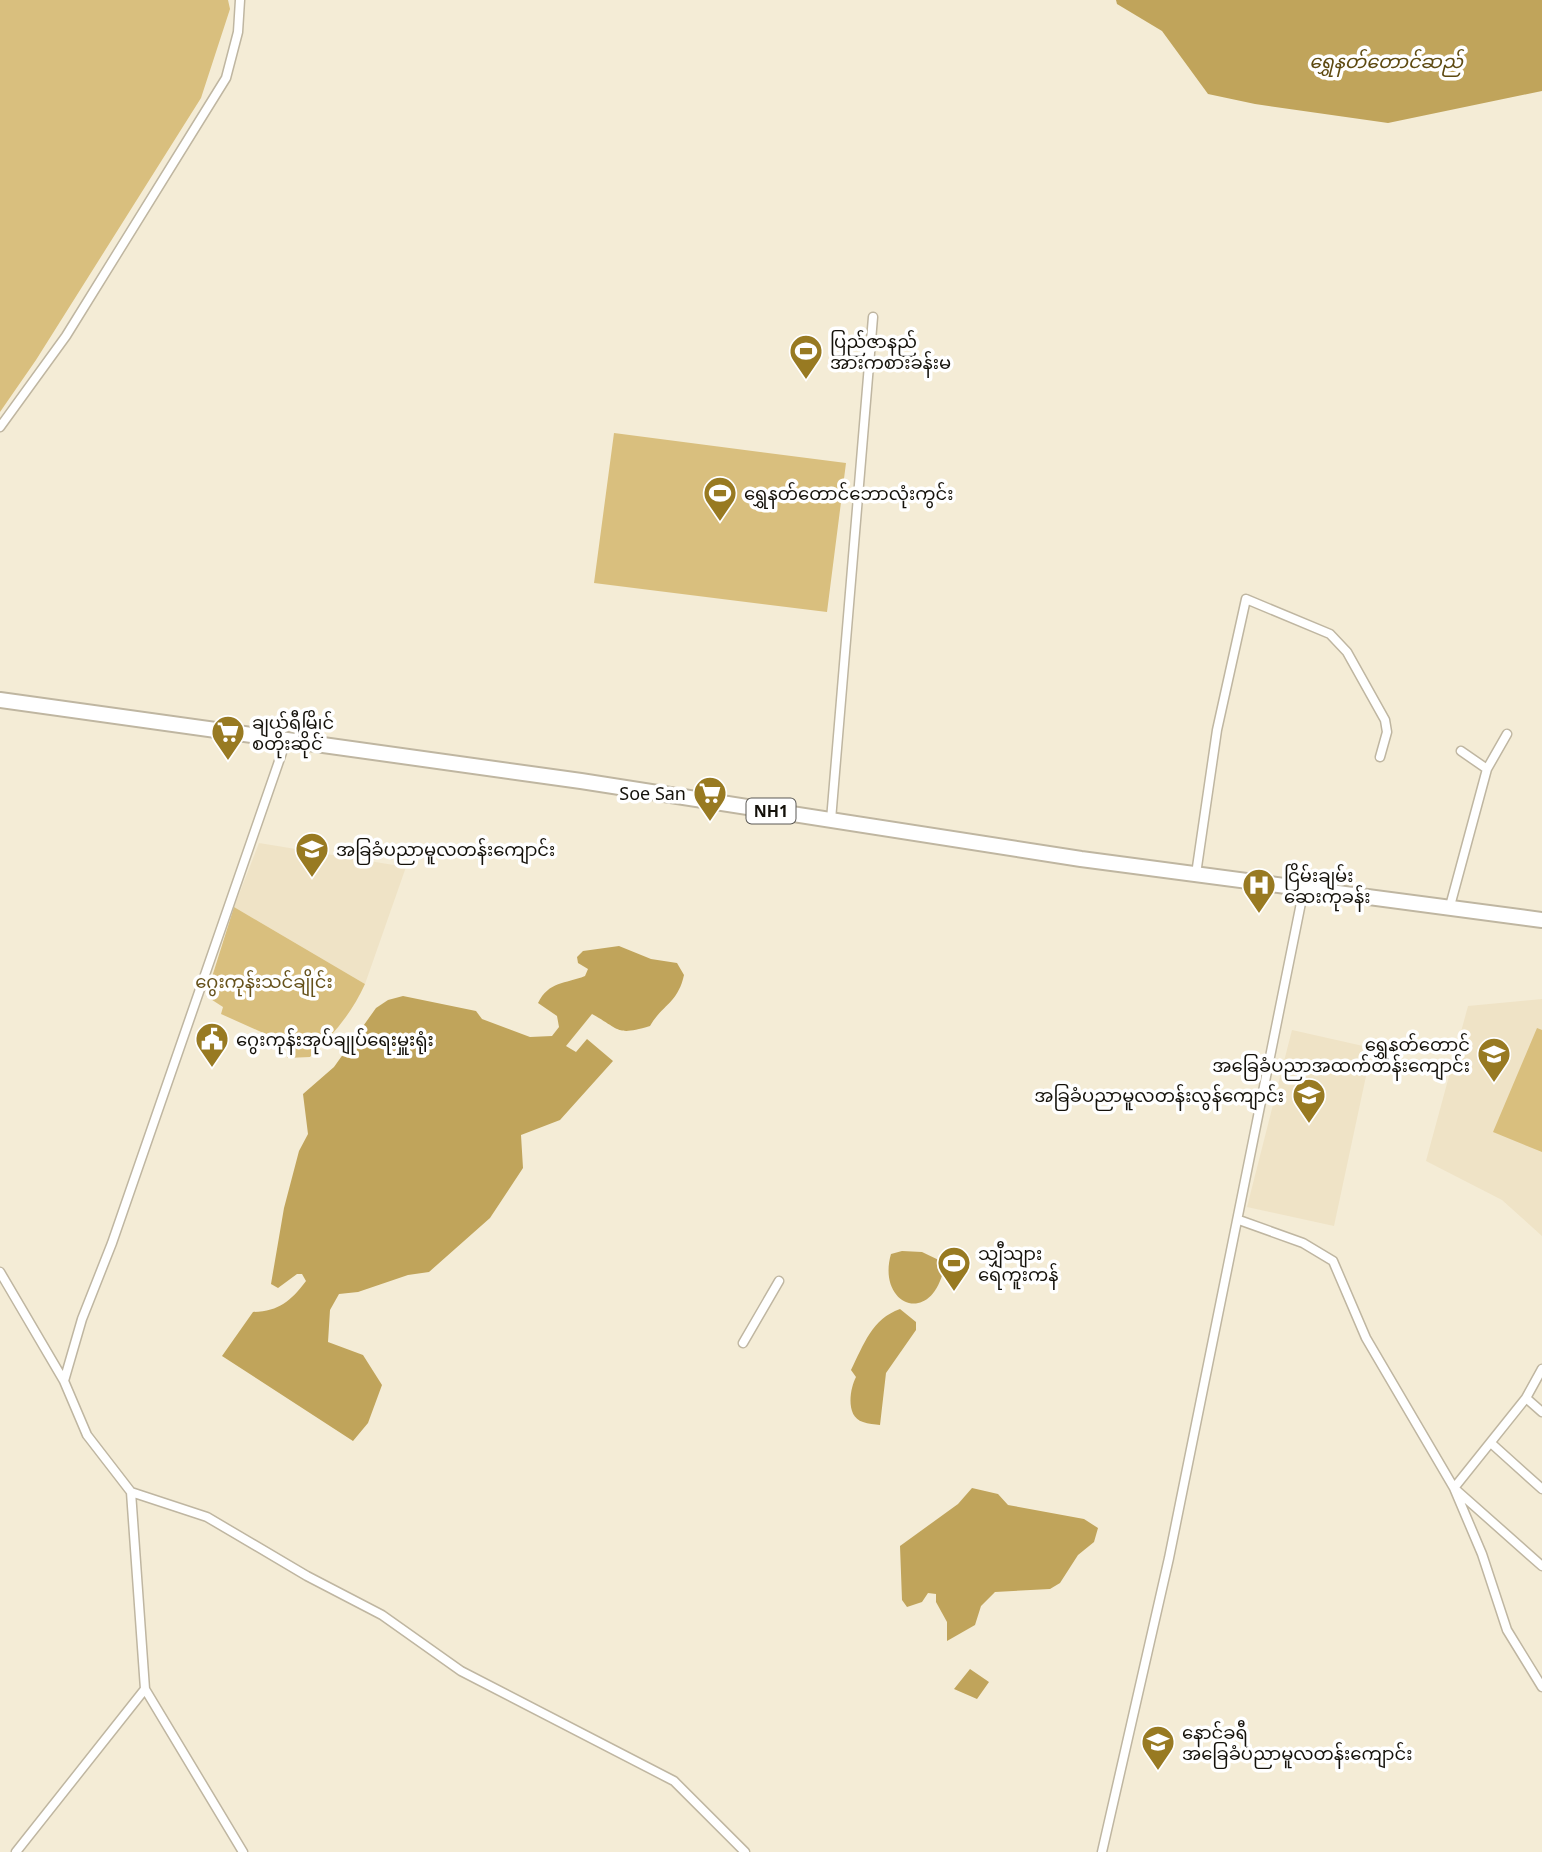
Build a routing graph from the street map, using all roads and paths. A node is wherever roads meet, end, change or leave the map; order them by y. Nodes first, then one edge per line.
1 (240, 0) edge
2 (873, 317) dead end
3 (0, 427) edge
4 (0, 700) edge
5 (1507, 734) dead end
6 (286, 741) junction
7 (1461, 751) dead end
8 (1380, 757) dead end
9 (1487, 769) junction
10 (831, 820) junction
11 (1196, 874) junction
12 (1304, 888) junction
13 (1450, 906) junction
14 (1542, 920) edge
15 (1239, 1220) junction
16 (0, 1272) edge
17 (779, 1281) dead end
18 (743, 1343) dead end
19 (1542, 1369) edge
20 (64, 1381) junction
21 (1526, 1398) junction
22 (1542, 1412) edge
23 (1492, 1444) junction
24 (1454, 1488) junction
25 (1542, 1489) edge
26 (131, 1492) junction
27 (1542, 1566) edge
28 (1542, 1687) edge
29 (145, 1689) junction
30 (16, 1852) edge
31 (243, 1852) edge
32 (745, 1852) edge
33 (1102, 1852) edge

1 - 3 street
2 - 10 street
4 - 6 highway, NH1
5 - 9 street
6 - 10 highway, NH1
6 - 20 street
7 - 9 street
8 - 11 street
9 - 13 street
10 - 11 highway, NH1
11 - 12 highway, NH1
12 - 13 highway, NH1
12 - 15 street
13 - 14 highway, NH1
15 - 24 street
15 - 33 street
16 - 20 street
17 - 18 street
19 - 21 street
20 - 26 street
21 - 22 street
21 - 23 street
23 - 24 street
23 - 25 street
24 - 27 street
24 - 28 street
26 - 29 street
26 - 32 street
29 - 30 street
29 - 31 street

